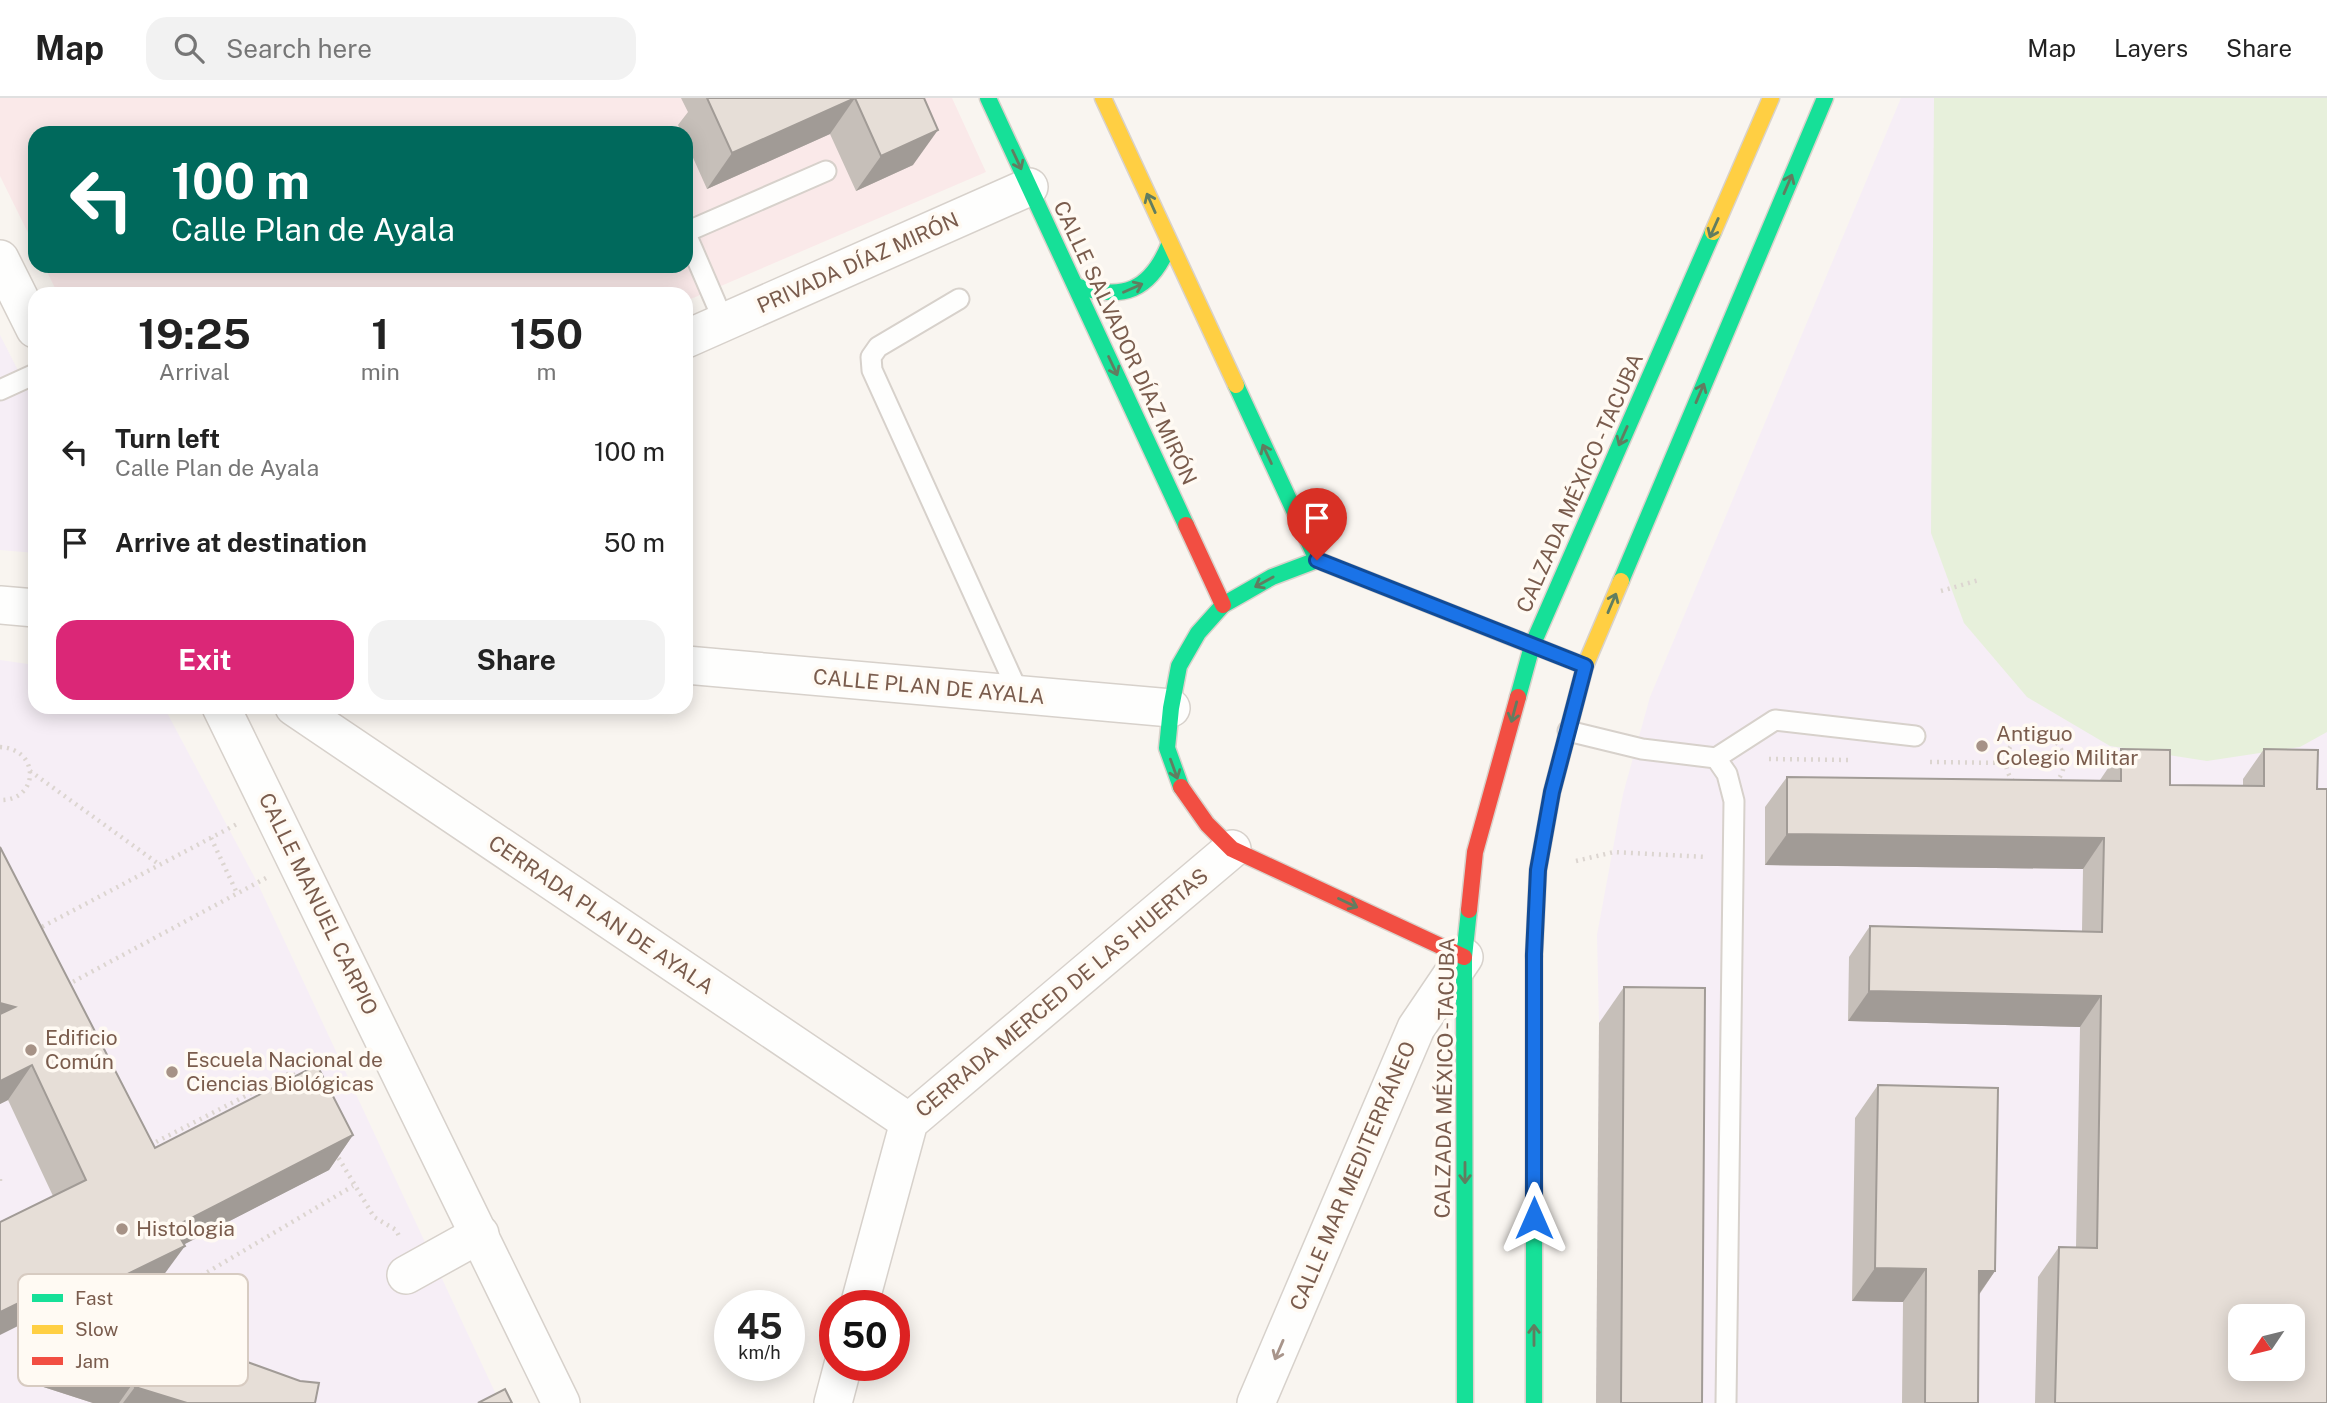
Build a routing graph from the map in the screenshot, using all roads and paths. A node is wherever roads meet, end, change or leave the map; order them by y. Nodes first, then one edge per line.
1 (988, 98) edge
2 (1103, 98) edge
3 (1771, 98) edge
4 (1825, 98) edge
5 (826, 171) dead end
6 (1029, 187) junction
7 (693, 230) edge
8 (1169, 245) junction
9 (693, 249) edge
10 (0, 259) edge
11 (1076, 286) junction
12 (959, 299) dead end
13 (28, 316) edge
14 (724, 322) junction
15 (693, 336) edge
16 (28, 377) edge
17 (0, 390) edge
18 (1317, 560) junction
19 (1979, 580) dead end
20 (1941, 592) dead end
21 (0, 605) edge
22 (1223, 606) junction
23 (28, 607) edge
24 (1532, 646) junction
25 (693, 666) edge
26 (1585, 666) junction
27 (1019, 695) junction
28 (1171, 708) junction
29 (225, 714) edge
30 (303, 714) edge
31 (1568, 731) junction
32 (1915, 736) dead end
33 (0, 747) edge
34 (1716, 758) junction
35 (30, 771) junction
36 (2014, 781) joint
37 (0, 800) edge
38 (271, 806) junction
39 (211, 838) junction
40 (1233, 849) junction
41 (1733, 859) junction
42 (297, 861) junction
43 (160, 865) junction
44 (1538, 870) junction
45 (237, 893) junction
46 (33, 917) edge
47 (38, 928) junction
48 (28, 934) edge
49 (44, 939) edge
50 (1464, 957) junction
51 (62, 973) edge
52 (68, 984) junction
53 (57, 989) edge
54 (74, 996) edge
55 (298, 1083) edge
56 (909, 1122) junction
57 (144, 1134) edge
58 (335, 1152) edge
59 (353, 1186) junction
60 (480, 1234) junction
61 (411, 1273) joint
62 (204, 1274) edge
63 (863, 1290) edge
64 (839, 1381) edge
65 (561, 1403) edge
66 (833, 1403) edge
67 (1256, 1403) edge
68 (1465, 1403) edge
69 (1534, 1403) edge
70 (1726, 1403) edge

1 -> 6 main road, CALLE SALVADOR DÍAZ MIRÓN
8 -> 2 main road
3 -> 24 main road, CALZADA MÉXICO - TACUBA
26 -> 4 main road
5 - 7 lane
6 - 11 main road, CALLE SALVADOR DÍAZ MIRÓN
6 - 14 street, PRIVADA DÍAZ MIRÓN
11 -> 8 main road
18 -> 8 main road
9 - 14 lane
10 - 13 street
11 -> 22 main road, CALLE SALVADOR DÍAZ MIRÓN
12 - 27 lane
14 - 15 street, PRIVADA DÍAZ MIRÓN
16 - 17 lane
18 -> 22 main road
18 - 24 main road
19 - 20 path
21 - 23 street
22 - 28 main road
24 - 26 main road
24 -> 50 main road, CALZADA MÉXICO - TACUBA
25 - 27 street, CALLE PLAN DE AYALA
26 - 31 main road
27 - 28 street, CALLE PLAN DE AYALA
28 -> 40 main road
29 - 38 street, CALLE MANUEL CARPIO
30 - 56 street, CERRADA PLAN DE AYALA
31 - 34 lane
31 - 44 main road
32 - 34 lane
33 - 35 path
34 - 41 lane
35 - 37 path
35 - 43 path
36 - 36 path
38 - 39 path
38 - 42 street, CALLE MANUEL CARPIO
39 - 43 path
39 - 45 path
40 -> 50 main road
40 - 56 street, CERRADA MERCED DE LAS HUERTAS
41 - 44 path
41 - 70 lane
42 - 45 path
42 - 60 street, CALLE MANUEL CARPIO
43 - 47 path
69 -> 44 main road
45 - 52 path
46 - 47 path
47 - 48 path
47 - 49 path
50 -> 67 street, CALLE MAR MEDITERRÁNEO
50 -> 68 main road, CALZADA MÉXICO - TACUBA
51 - 52 path
52 - 53 path
52 - 54 path
55 - 57 path
56 - 63 street, CERRADA MERCED DE LAS HUERTAS
58 - 59 path
59 - 61 path
59 - 62 path
60 - 61 street
60 - 65 street, CALLE MANUEL CARPIO
64 - 66 street

